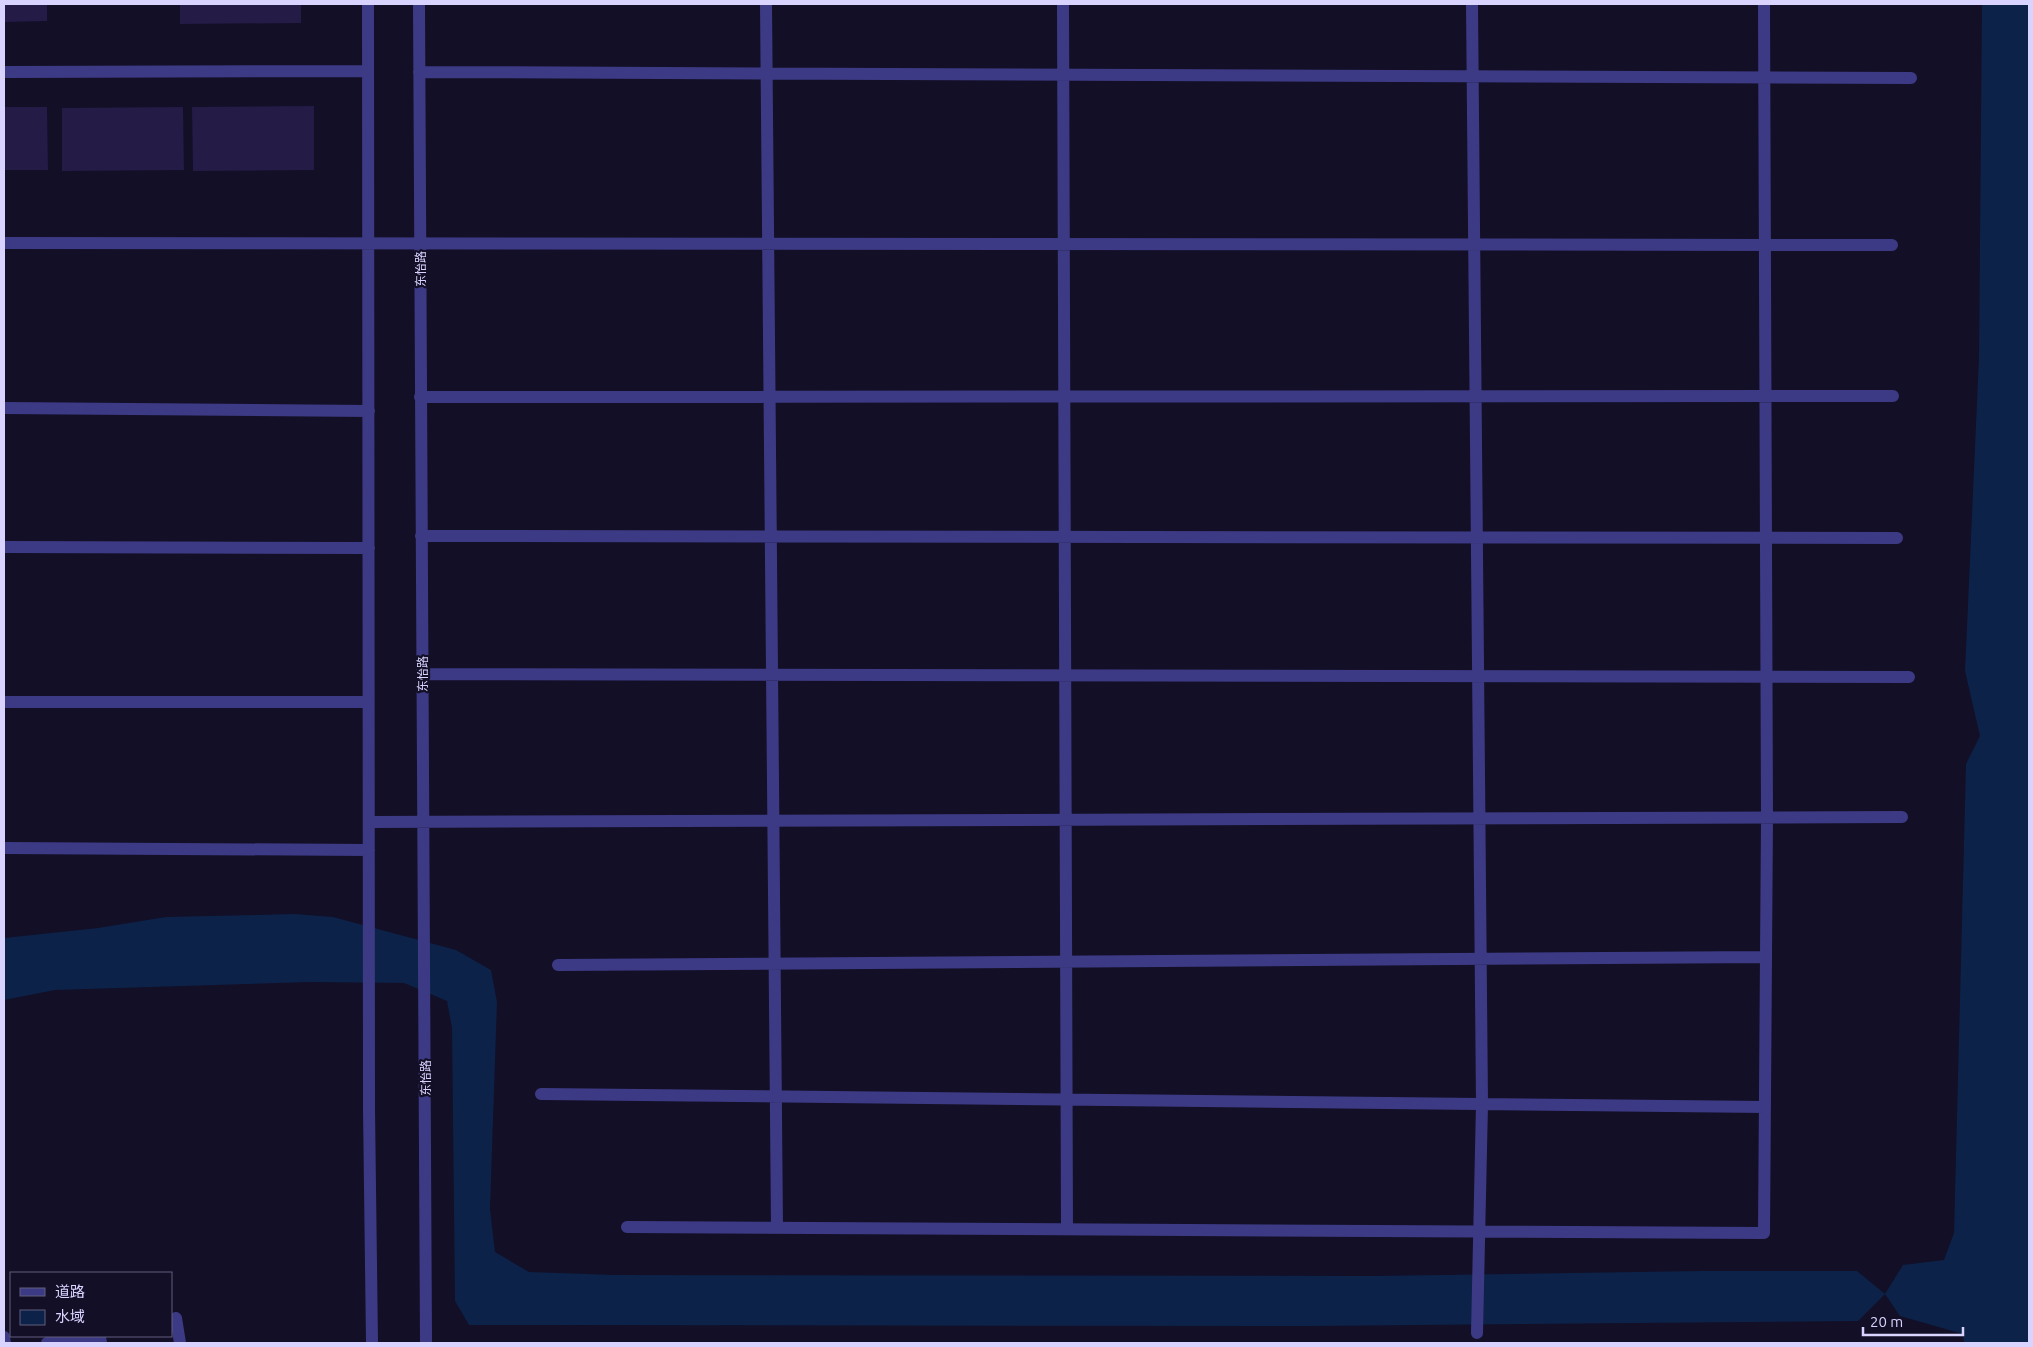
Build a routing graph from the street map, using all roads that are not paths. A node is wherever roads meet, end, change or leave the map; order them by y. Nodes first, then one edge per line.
1 (368, 4) edge
2 (419, 4) edge
3 (766, 4) edge
4 (1063, 4) edge
5 (1472, 4) edge
6 (1764, 4) edge
7 (368, 71) junction
8 (4, 72) edge
9 (419, 72) junction
10 (767, 73) junction
11 (1063, 74) junction
12 (1472, 76) junction
13 (1764, 77) junction
14 (1911, 78) dead end
15 (4, 243) edge
16 (369, 243) junction
17 (419, 243) junction
18 (768, 243) junction
19 (1064, 244) junction
20 (1474, 244) junction
21 (1764, 245) junction
22 (1892, 245) dead end
23 (420, 396) junction
24 (1064, 396) junction
25 (1476, 396) junction
26 (1765, 396) junction
27 (1893, 396) dead end
28 (770, 397) junction
29 (4, 408) edge
30 (369, 411) junction
31 (421, 536) junction
32 (771, 537) junction
33 (1065, 537) junction
34 (1477, 537) junction
35 (1766, 538) junction
36 (1897, 538) dead end
37 (4, 547) edge
38 (369, 548) junction
39 (422, 674) junction
40 (772, 675) junction
41 (1066, 675) junction
42 (1478, 676) junction
43 (1766, 677) junction
44 (1909, 677) dead end
45 (4, 702) edge
46 (368, 702) junction
47 (1902, 817) dead end
48 (1480, 818) junction
49 (1767, 818) junction
50 (1066, 820) junction
51 (773, 821) junction
52 (369, 822) junction
53 (423, 822) junction
54 (4, 848) edge
55 (369, 850) junction
56 (1766, 957) junction
57 (1481, 959) junction
58 (1067, 962) junction
59 (775, 963) junction
60 (558, 965) dead end
61 (541, 1094) dead end
62 (776, 1097) junction
63 (1067, 1100) junction
64 (1482, 1104) junction
65 (1765, 1107) junction
66 (627, 1226) dead end
67 (777, 1227) junction
68 (1067, 1229) junction
69 (1481, 1231) junction
70 (176, 1318) dead end
71 (1477, 1333) dead end
72 (4, 1337) edge
73 (5, 1343) edge
74 (47, 1343) edge
75 (101, 1343) edge
76 (180, 1343) edge
77 (372, 1343) edge
78 (426, 1343) edge

1 - 7 street
2 - 9 street, 东怡路
3 - 10 street
4 - 11 street
5 - 12 street
6 - 13 street
7 - 8 street
7 - 16 street
9 - 10 street
9 - 17 street, 东怡路
10 - 11 street
10 - 18 street
11 - 12 street
11 - 19 street
12 - 13 street
12 - 20 street
13 - 14 street
13 - 21 street
15 - 16 street
16 - 17 street
16 - 30 street
17 - 18 street
17 - 23 street, 东怡路
18 - 19 street
18 - 28 street
19 - 20 street
19 - 24 street
20 - 21 street
20 - 25 street
21 - 22 street
21 - 26 street
23 - 28 street
23 - 31 street, 东怡路
24 - 25 street
24 - 28 street
24 - 33 street
25 - 26 street
25 - 34 street
26 - 27 street
26 - 35 street
28 - 32 street
29 - 30 street
30 - 38 street
31 - 32 street
31 - 39 street, 东怡路
32 - 33 street
32 - 40 street
33 - 34 street
33 - 41 street
34 - 35 street
34 - 42 street
35 - 36 street
35 - 43 street
37 - 38 street
38 - 46 street
39 - 40 street
39 - 53 street, 东怡路
40 - 41 street
40 - 51 street
41 - 42 street
41 - 50 street
42 - 43 street
42 - 48 street
43 - 44 street
43 - 49 street
45 - 46 street
46 - 52 street
47 - 49 street
48 - 49 street
48 - 50 street
48 - 57 street
49 - 56 street
50 - 51 street
50 - 58 street
51 - 53 street
51 - 59 street
52 - 53 street
52 - 55 street
53 - 78 street, 东怡路
54 - 55 street
55 - 77 street
56 - 57 street
56 - 65 street
57 - 58 street
57 - 64 street
58 - 59 street
58 - 63 street
59 - 60 street
59 - 62 street
61 - 62 street
62 - 63 street
62 - 67 street
63 - 64 street
63 - 68 street
64 - 65 street
64 - 69 street
65 - 69 street
66 - 67 street
67 - 68 street
68 - 69 street
69 - 71 street
70 - 76 street
72 - 73 street
74 - 75 street

